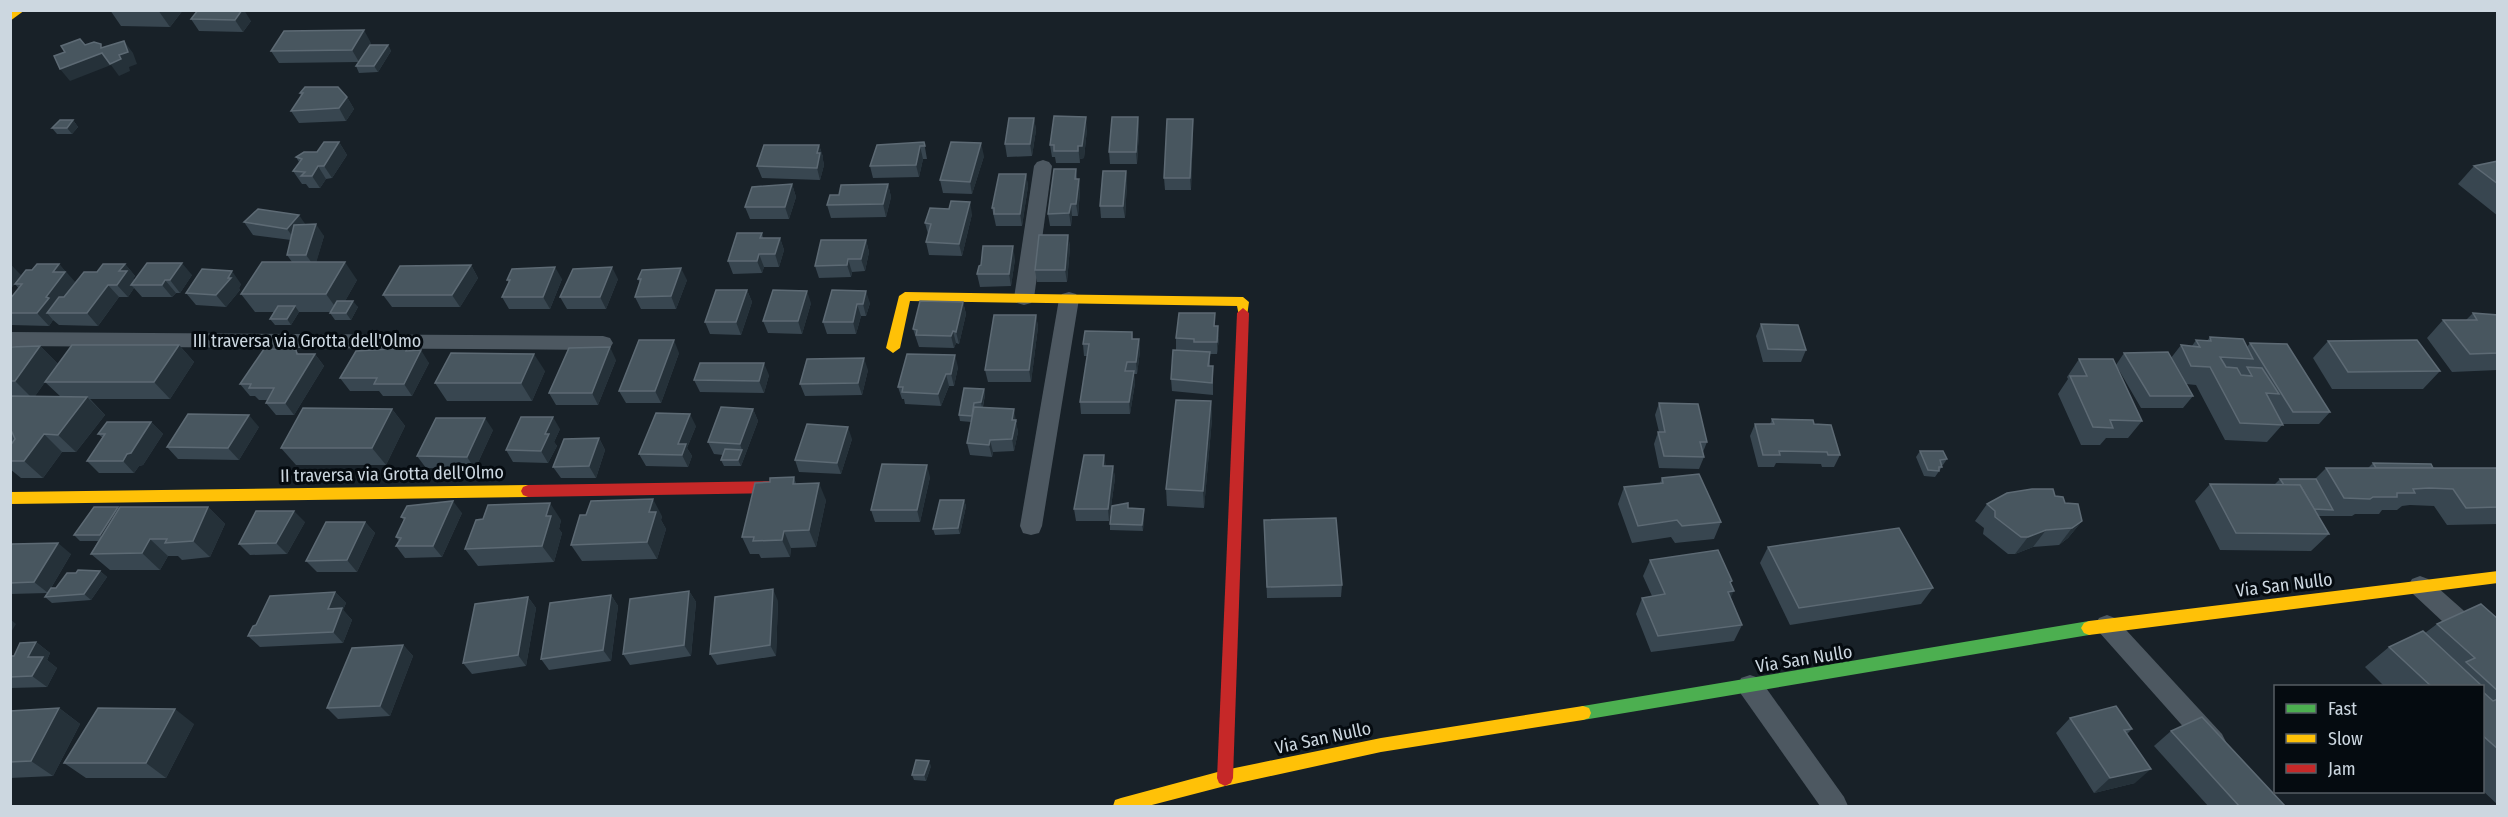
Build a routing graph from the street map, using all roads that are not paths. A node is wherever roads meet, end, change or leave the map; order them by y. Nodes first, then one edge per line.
1 (20, 10) edge
2 (10, 18) edge
3 (1043, 166) dead end
4 (1024, 298) junction
5 (1069, 299) junction
6 (10, 339) edge
7 (603, 343) dead end
8 (892, 348) dead end
9 (774, 487) edge
10 (10, 498) edge
11 (1031, 526) dead end
12 (2498, 577) edge
13 (2420, 586) junction
14 (2107, 625) junction
15 (2498, 657) edge
16 (1750, 686) junction
17 (2232, 763) edge
18 (1225, 778) junction
19 (1121, 807) edge
20 (1835, 807) edge

1 - 2 street
3 - 4 street
4 - 5 street
4 - 8 street
5 - 11 street
5 - 18 street
6 - 7 street, III traversa via Grotta dell'Olmo
9 - 10 street, II traversa via Grotta dell'Olmo
12 - 13 street, Via San Nullo
13 - 14 street, Via San Nullo
13 - 15 street
14 - 16 street, Via San Nullo
14 - 17 street
16 - 18 street, Via San Nullo
16 - 20 street
18 - 19 street, Via San Nullo

